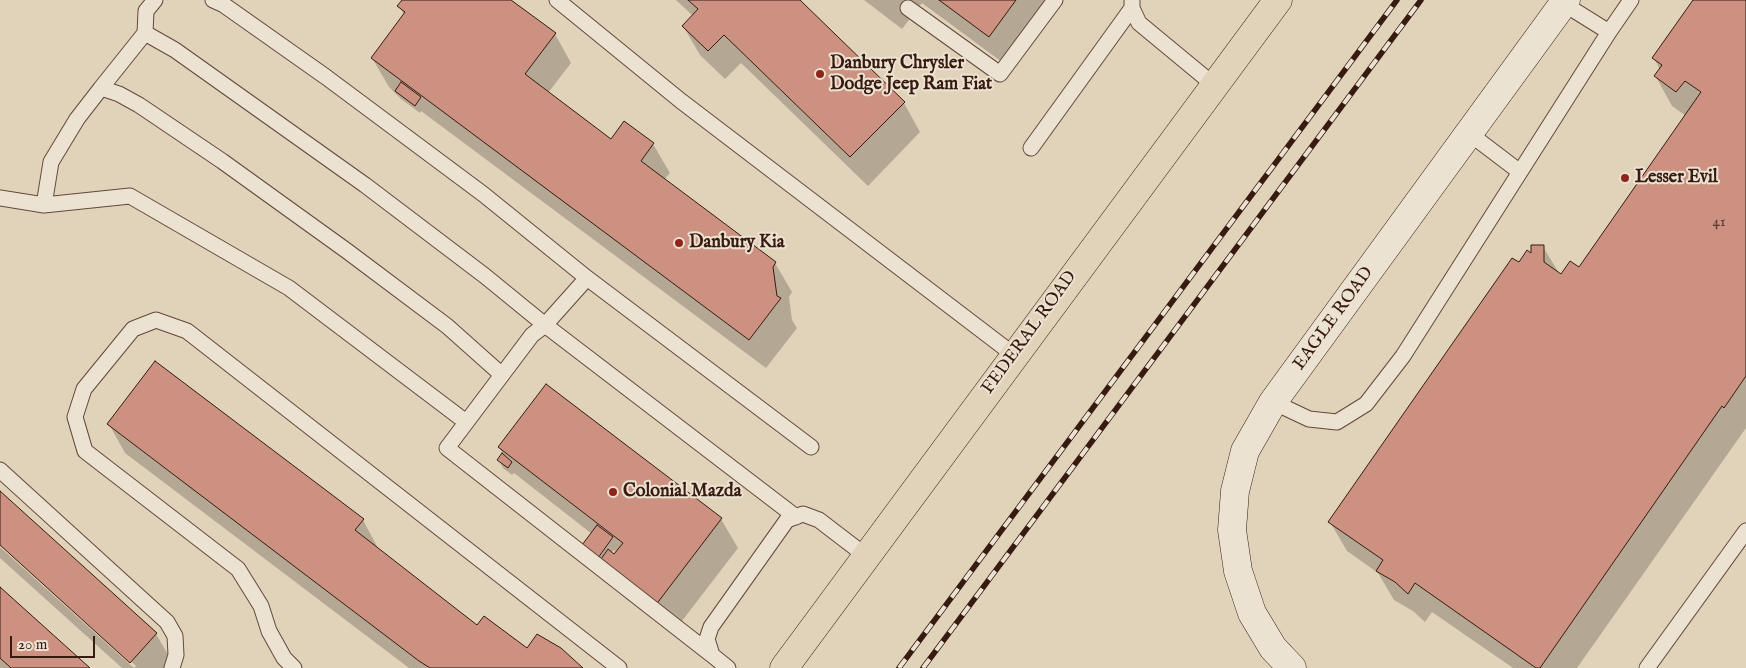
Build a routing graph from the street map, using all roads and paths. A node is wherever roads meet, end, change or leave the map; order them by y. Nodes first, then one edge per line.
1 (155, 0) edge
2 (212, 0) edge
3 (557, 0) edge
4 (1055, 0) edge
5 (1278, 0) edge
6 (1631, 0) edge
7 (1565, 2) edge
8 (1132, 4) edge
9 (908, 8) dead end
10 (1609, 32) junction
11 (144, 33) junction
12 (1214, 85) junction
13 (101, 88) junction
14 (1470, 134) junction
15 (1031, 148) dead end
16 (1520, 172) junction
17 (0, 198) edge
18 (44, 205) junction
19 (588, 278) junction
20 (545, 326) junction
21 (1014, 355) junction
22 (502, 375) junction
23 (1274, 402) junction
24 (466, 422) junction
25 (811, 447) dead end
26 (0, 470) edge
27 (796, 517) junction
28 (1746, 531) edge
29 (866, 556) junction
30 (712, 655) junction
31 (172, 668) edge
32 (294, 668) edge
33 (619, 668) edge
34 (728, 668) edge
35 (784, 668) edge
36 (1292, 668) edge
37 (1647, 668) edge

1 - 11 lane
2 - 19 lane
3 - 21 lane
4 - 9 lane
5 - 12 main road, FEDERAL ROAD
6 - 10 lane
7 - 10 lane
7 - 14 street, EAGLE ROAD
8 - 12 lane
8 - 15 lane
10 - 16 lane
11 - 13 lane
11 - 20 lane
12 - 21 main road, FEDERAL ROAD
13 - 18 lane
13 - 22 lane
14 - 16 lane
14 - 23 street, EAGLE ROAD
16 - 23 lane
17 - 18 lane
18 - 24 lane
19 - 20 lane
19 - 25 lane
20 - 22 lane
20 - 27 lane
21 - 29 main road, FEDERAL ROAD
22 - 24 lane
23 - 36 street, EAGLE ROAD
24 - 30 lane
26 - 31 lane
27 - 29 lane
27 - 30 lane
28 - 37 lane
29 - 35 main road, FEDERAL ROAD
30 - 34 lane
32 - 33 lane

